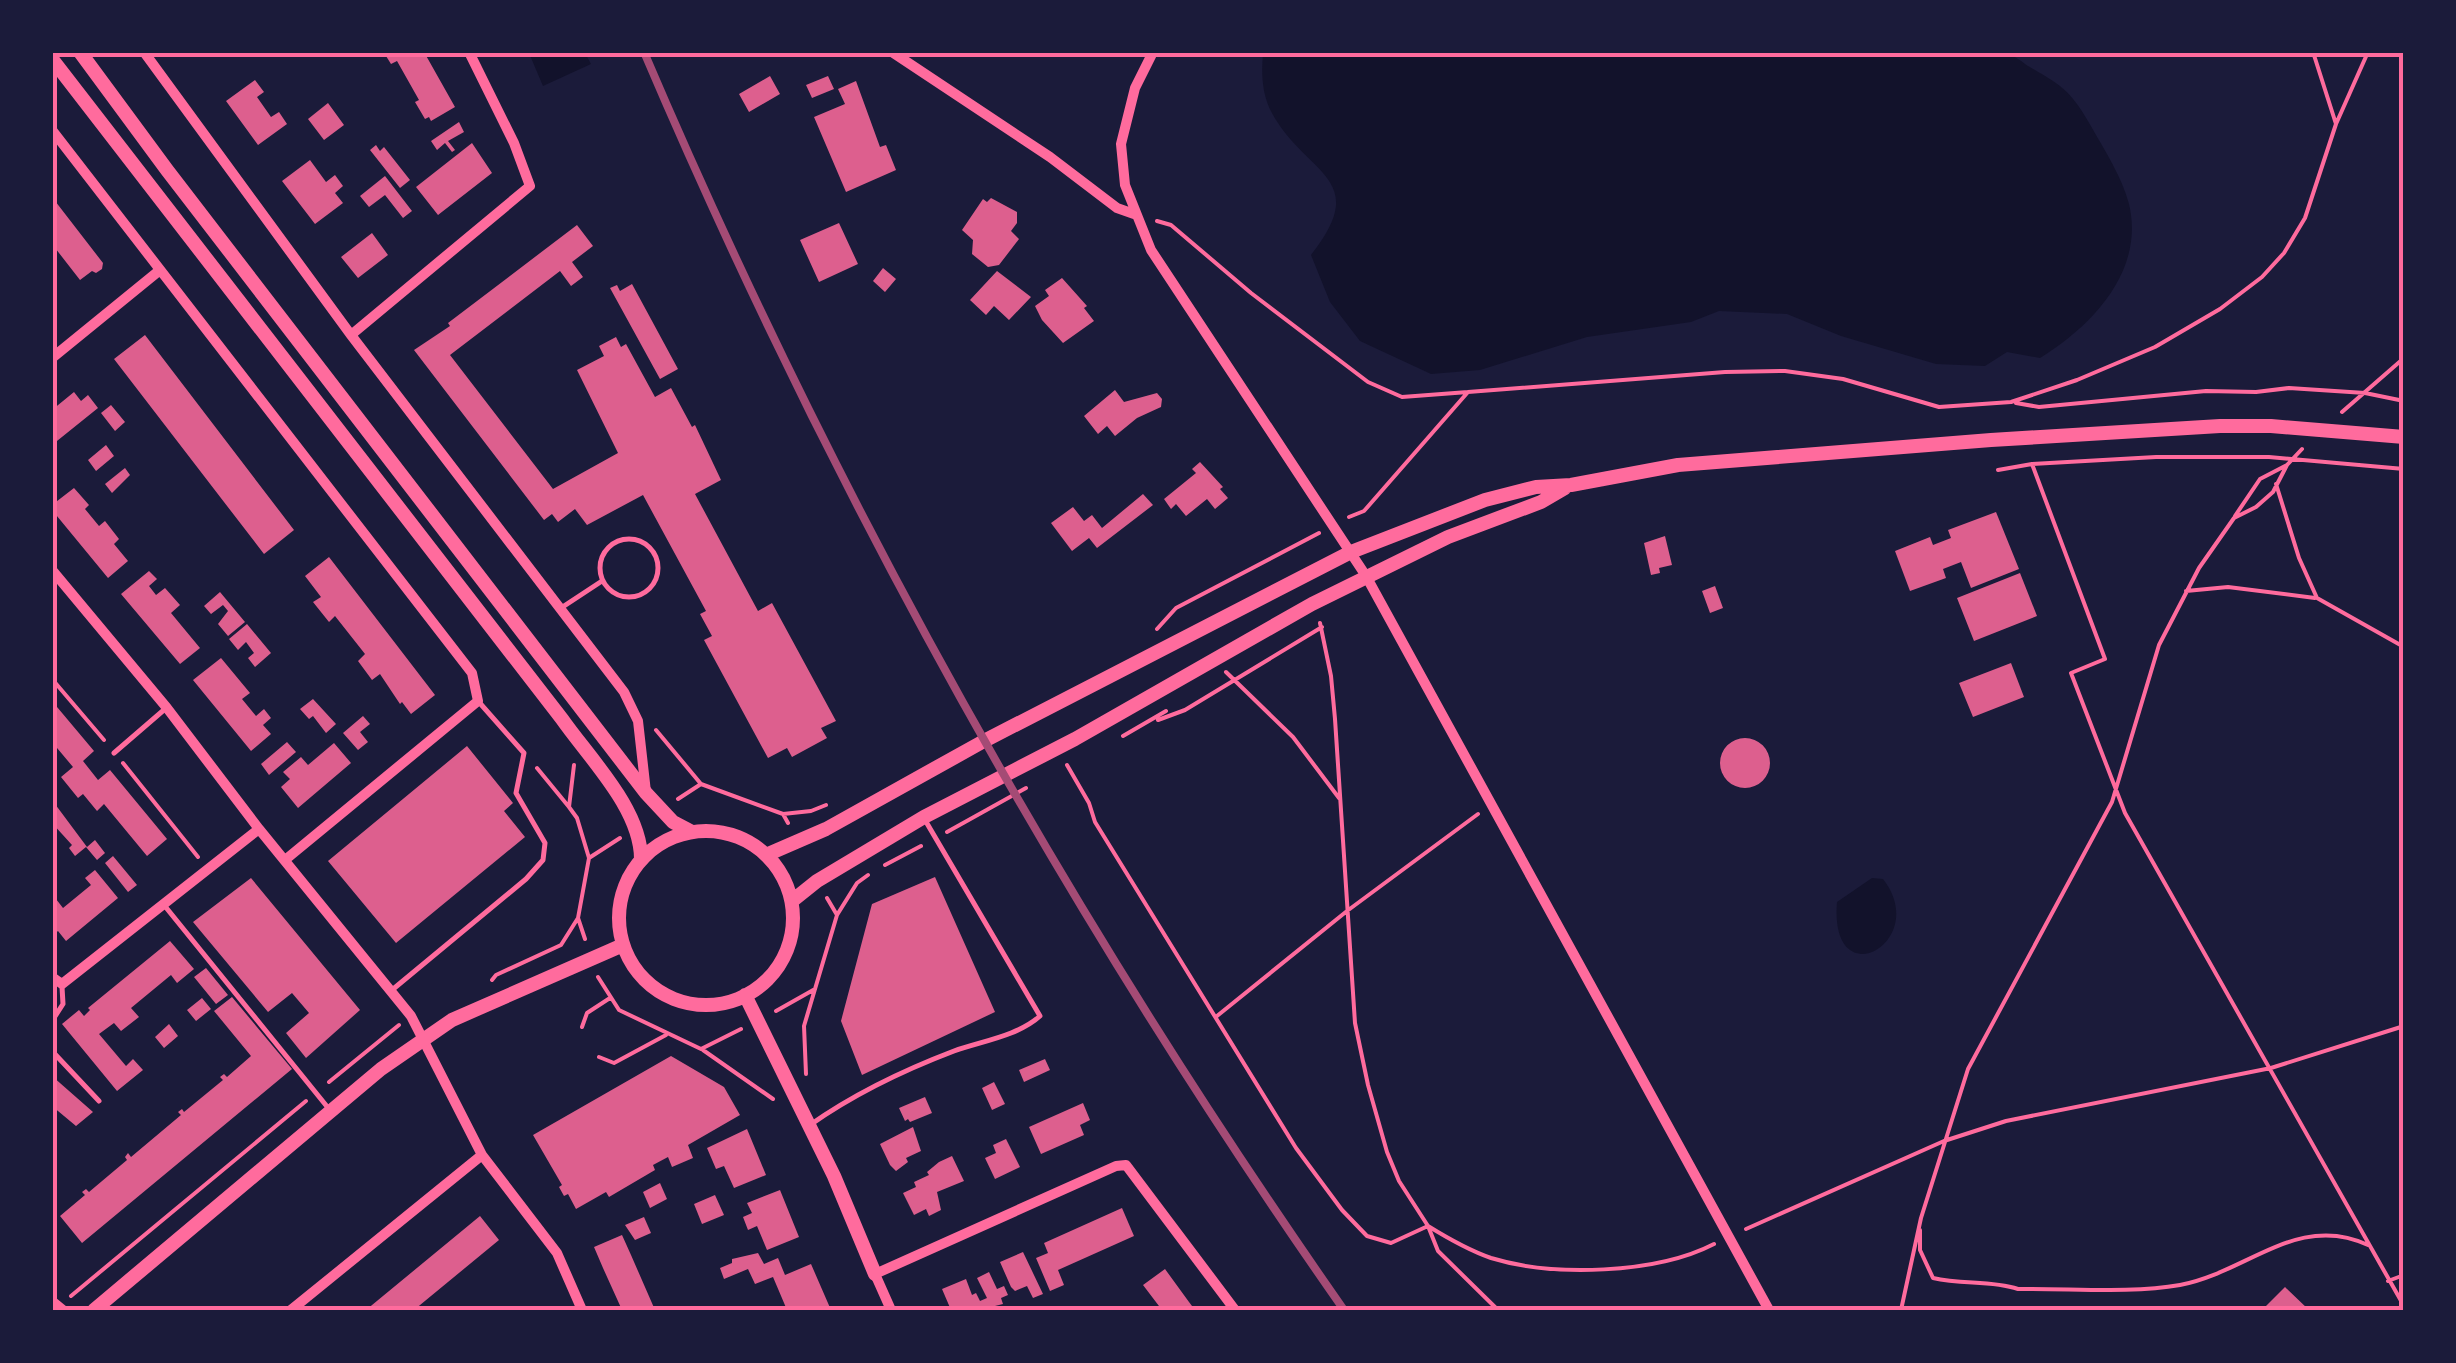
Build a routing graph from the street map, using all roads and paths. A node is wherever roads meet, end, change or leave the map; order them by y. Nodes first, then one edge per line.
1 (80, 52) edge
2 (144, 52) edge
3 (468, 52) edge
4 (892, 52) edge
5 (1154, 52) edge
6 (2313, 52) edge
7 (2368, 52) edge
8 (52, 59) edge
9 (2336, 124) junction
10 (52, 130) edge
11 (1134, 214) junction
12 (160, 270) junction
13 (350, 335) junction
14 (52, 358) edge
15 (2404, 358) edge
16 (1468, 392) junction
17 (2366, 392) junction
18 (2404, 401) edge
19 (2010, 402) junction
20 (2322, 429) junction
21 (2404, 437) edge
22 (2292, 458) junction
23 (2032, 464) junction
24 (2286, 465) junction
25 (2404, 469) edge
26 (1998, 470) dead end
27 (1570, 484) junction
28 (2276, 484) junction
29 (2234, 518) junction
30 (1333, 523) junction
31 (1351, 552) junction
32 (54, 575) edge
33 (1366, 576) junction
34 (602, 581) junction
35 (2186, 592) junction
36 (2317, 598) junction
37 (562, 608) junction
38 (1316, 616) dead end
39 (1322, 627) junction
40 (1157, 630) dead end
41 (2404, 648) edge
42 (1226, 672) dead end
43 (52, 679) edge
44 (1233, 679) junction
45 (478, 701) junction
46 (167, 708) junction
47 (1149, 723) dead end
48 (114, 753) junction
49 (524, 753) junction
50 (1068, 765) dead end
51 (2116, 782) junction
52 (646, 794) junction
53 (1339, 798) junction
54 (1492, 804) junction
55 (569, 807) dead end
56 (661, 810) junction
57 (924, 817) junction
58 (637, 826) junction
59 (259, 828) junction
60 (692, 832) junction
61 (798, 843) junction
62 (766, 855) junction
63 (642, 859) junction
64 (284, 860) junction
65 (208, 868) junction
66 (818, 880) junction
67 (792, 902) junction
68 (164, 905) junction
69 (1347, 911) junction
70 (623, 945) junction
71 (591, 959) junction
72 (57, 980) edge
73 (392, 990) junction
74 (815, 990) junction
75 (746, 995) junction
76 (610, 998) junction
77 (410, 1016) junction
78 (1217, 1016) junction
79 (52, 1020) edge
80 (758, 1021) junction
81 (2404, 1026) edge
82 (582, 1027) dead end
83 (669, 1034) junction
84 (422, 1040) junction
85 (702, 1049) junction
86 (52, 1051) edge
87 (599, 1056) dead end
88 (2271, 1068) junction
89 (806, 1076) dead end
90 (317, 1092) junction
91 (99, 1101) dead end
92 (778, 1103) dead end
93 (331, 1111) junction
94 (810, 1125) junction
95 (1944, 1141) junction
96 (482, 1154) junction
97 (1921, 1218) junction
98 (1428, 1226) junction
99 (1729, 1236) junction
100 (2368, 1245) junction
101 (876, 1274) junction
102 (2404, 1275) edge
103 (2388, 1281) junction
104 (58, 1306) edge
105 (2404, 1306) edge
106 (94, 1310) edge
107 (291, 1310) edge
108 (582, 1310) edge
109 (890, 1310) edge
110 (1235, 1310) edge
111 (1498, 1310) edge
112 (1770, 1310) edge
113 (1901, 1310) edge

1 - 52 street
2 - 13 street
3 - 13 street
4 - 11 street
5 - 11 street
6 - 9 path
7 - 9 path
8 - 58 street
9 - 19 path
10 - 12 street
11 - 16 path
11 - 30 street
12 - 14 street
12 - 45 street
13 - 37 street
15 - 17 path
16 - 19 path
16 - 30 path
17 - 18 path
17 - 19 path
17 - 20 path
20 - 21 street
20 - 22 path
20 - 27 street
22 - 23 path
22 - 24 path
22 - 25 path
23 - 26 path
23 - 51 path
24 - 28 path
24 - 29 path
27 - 31 street
27 - 33 street
28 - 29 path
28 - 36 path
29 - 35 path
30 - 31 street
30 - 40 path
31 - 33 street
31 - 61 street
32 - 46 street
33 - 54 street
33 - 57 street
34 - 34 lane
34 - 37 lane
35 - 36 path
35 - 51 path
36 - 41 path
37 - 52 street
38 - 39 path
39 - 44 path
39 - 53 path
42 - 44 path
43 - 48 path
44 - 47 path
44 - 53 path
45 - 49 lane
45 - 64 street
46 - 48 lane
46 - 59 street
48 - 65 path
49 - 55 path
49 - 73 lane
50 - 78 path
51 - 88 path
51 - 95 path
52 - 56 street
53 - 69 path
54 - 69 path
54 - 99 street
56 - 60 street
56 - 61 path
57 - 66 street
57 - 94 lane
58 - 63 street
58 - 71 path
59 - 64 street
59 - 65 street
60 - 62 street
60 - 63 street
61 - 62 street
62 - 67 street
63 - 70 street
64 - 73 street
65 - 68 street
66 - 67 street
66 - 74 path
67 - 75 street
68 - 72 street
68 - 90 lane
69 - 78 path
69 - 98 path
70 - 71 street
70 - 75 street
71 - 76 path
71 - 84 street
72 - 79 lane
73 - 77 street
74 - 80 path
74 - 89 path
75 - 80 street
76 - 82 path
76 - 83 path
77 - 84 street
77 - 90 path
78 - 98 path
80 - 85 path
80 - 94 street
81 - 88 path
83 - 85 path
83 - 87 path
84 - 93 street
84 - 96 street
85 - 92 path
86 - 91 lane
88 - 95 path
88 - 100 path
90 - 93 lane
90 - 104 path
93 - 106 street
94 - 101 street
95 - 97 path
95 - 99 path
96 - 107 street
96 - 108 street
97 - 100 path
97 - 113 path
98 - 99 path
98 - 111 path
99 - 112 street
100 - 103 path
101 - 109 street
101 - 110 street
102 - 103 path
103 - 105 path

